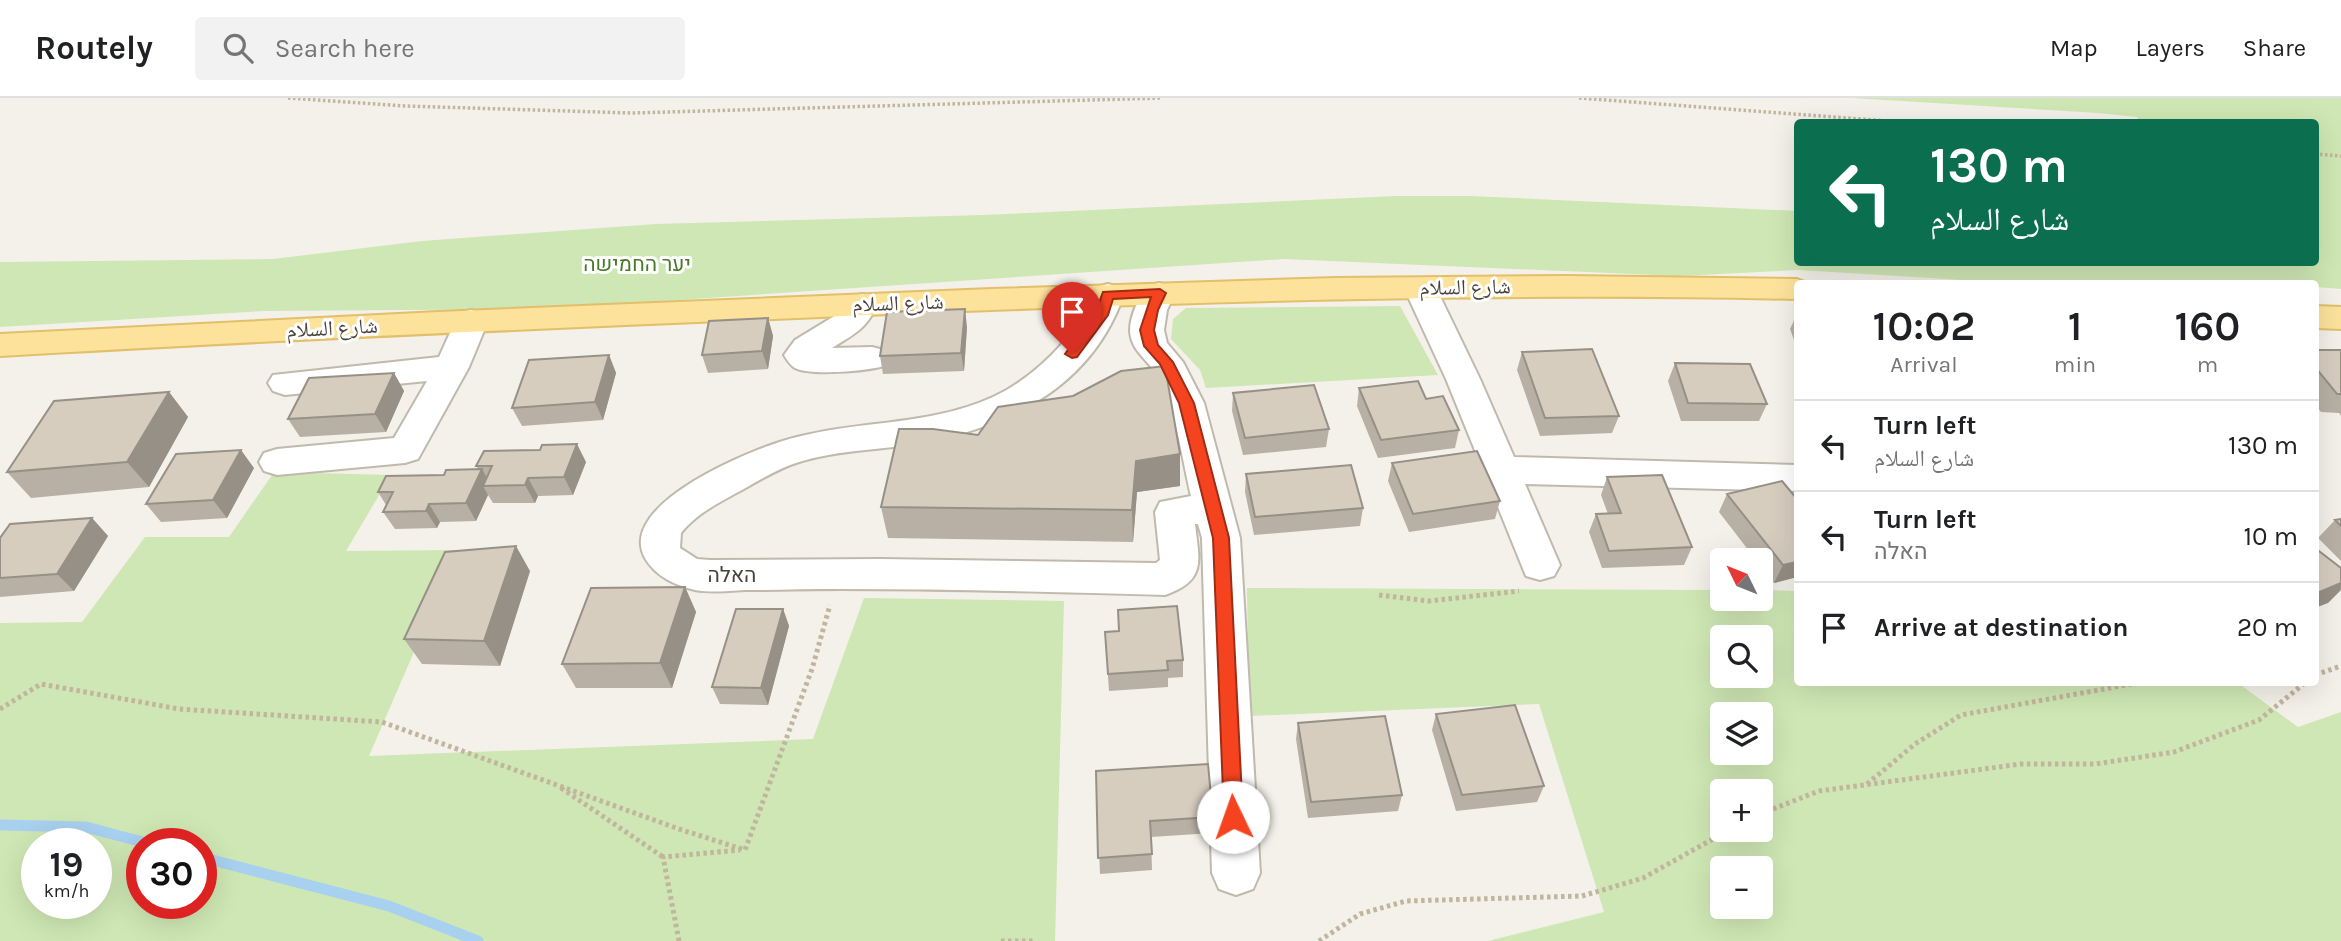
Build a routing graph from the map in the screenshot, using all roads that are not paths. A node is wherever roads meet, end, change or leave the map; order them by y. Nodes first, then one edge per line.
1 (1420, 288) junction
2 (1794, 289) edge
3 (1160, 293) junction
4 (1108, 295) junction
5 (862, 304) junction
6 (2319, 317) edge
7 (2341, 318) edge
8 (471, 321) junction
9 (0, 345) edge
10 (872, 358) dead end
11 (452, 367) junction
12 (285, 383) dead end
13 (277, 462) dead end
14 (1500, 470) junction
15 (1794, 478) edge
16 (1213, 508) junction
17 (1539, 565) road end
18 (1236, 873) dead end

1 - 2 main road, شارع السلام
1 - 3 main road, شارع السلام
1 - 14 street
3 - 4 main road, شارع السلام
3 - 16 street
4 - 5 main road, شارع السلام
4 - 16 street, האלה
5 - 8 main road, شارع السلام
5 - 10 street
6 - 7 main road
8 - 9 main road, شارع السلام
8 - 11 street
11 - 12 street
11 - 13 street
14 - 15 street
14 - 17 street
16 - 18 street

